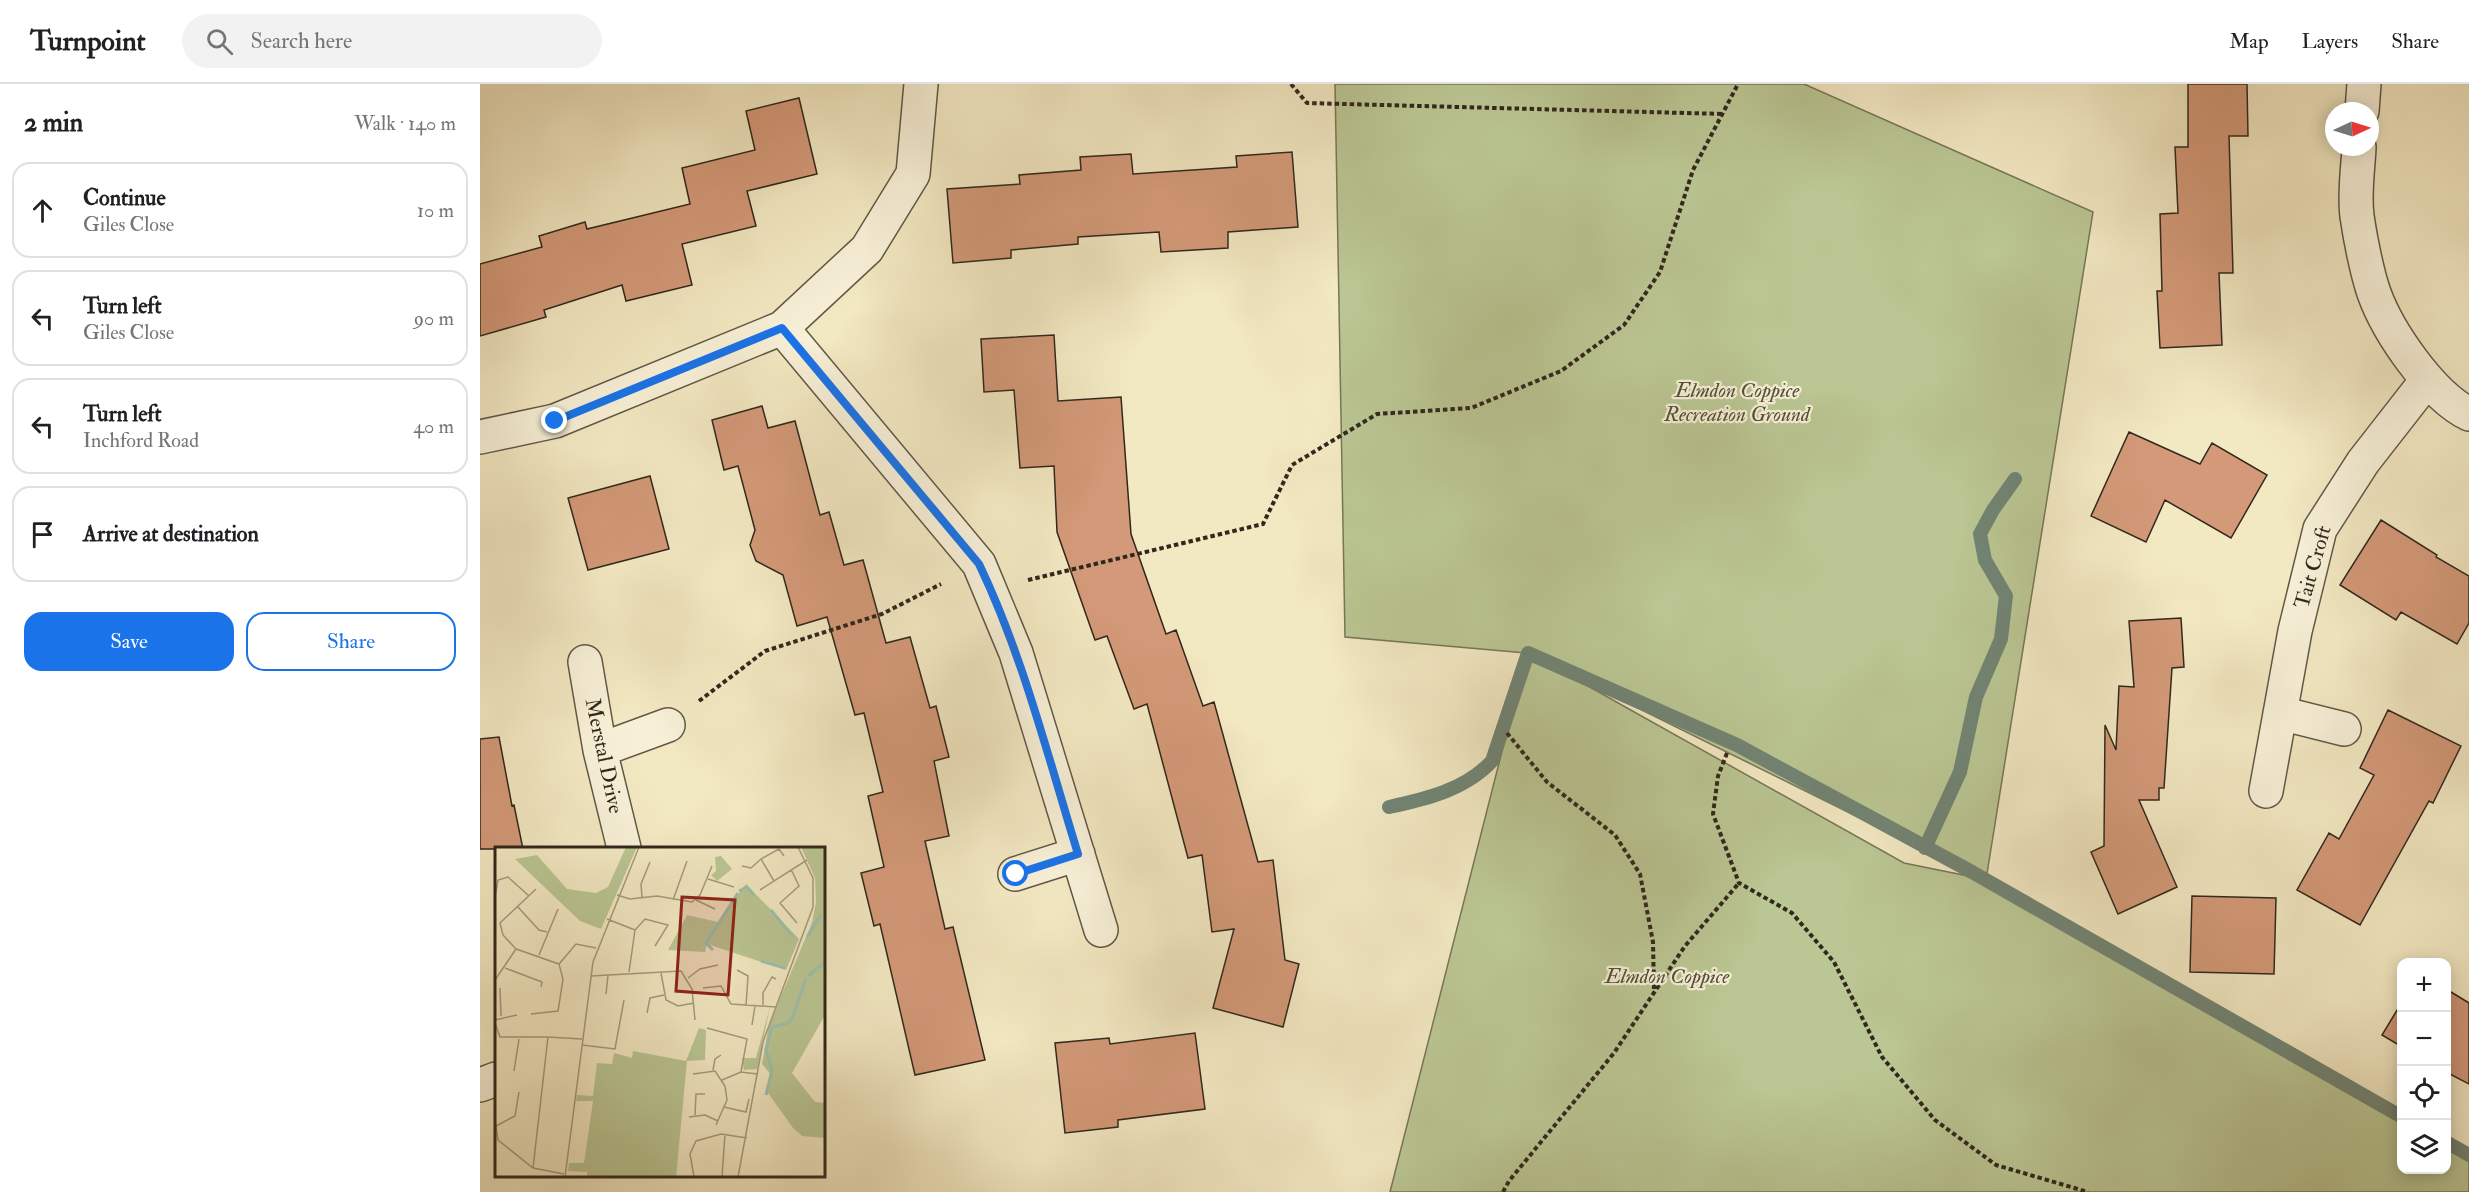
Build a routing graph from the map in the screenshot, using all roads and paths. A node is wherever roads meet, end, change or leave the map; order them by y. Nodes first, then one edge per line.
1 (921, 84) edge
2 (1291, 84) edge
3 (1738, 84) edge
4 (2364, 84) edge
5 (2363, 102) edge
6 (1724, 114) junction
7 (2359, 156) edge
8 (782, 328) junction
9 (2427, 380) junction
10 (2469, 414) edge
11 (480, 438) edge
12 (985, 576) junction
13 (585, 662) dead end
14 (2280, 713) junction
15 (668, 725) joint
16 (2344, 729) dead end
17 (1507, 733) dead end
18 (600, 750) junction
19 (1727, 753) dead end
20 (2266, 790) dead end
21 (624, 847) edge
22 (1078, 854) junction
23 (1016, 874) dead end
24 (1739, 883) junction
25 (1101, 930) dead end
26 (1654, 991) junction
27 (495, 1079) edge
28 (480, 1085) edge
29 (1503, 1192) edge
30 (2088, 1192) edge

1 - 8 street
2 - 6 path
3 - 6 path
4 - 5 street
6 - 12 path
7 - 9 street
8 - 11 street
8 - 12 street
9 - 10 street
9 - 14 street, Tait Croft
12 - 15 path
12 - 22 street
13 - 18 street, Merstal Drive
14 - 16 street
14 - 20 street, Tait Croft
15 - 18 street
17 - 26 path
18 - 21 street, Merstal Drive
19 - 24 path
22 - 23 street
22 - 25 street
24 - 26 path
24 - 30 path
26 - 29 path
27 - 28 street

